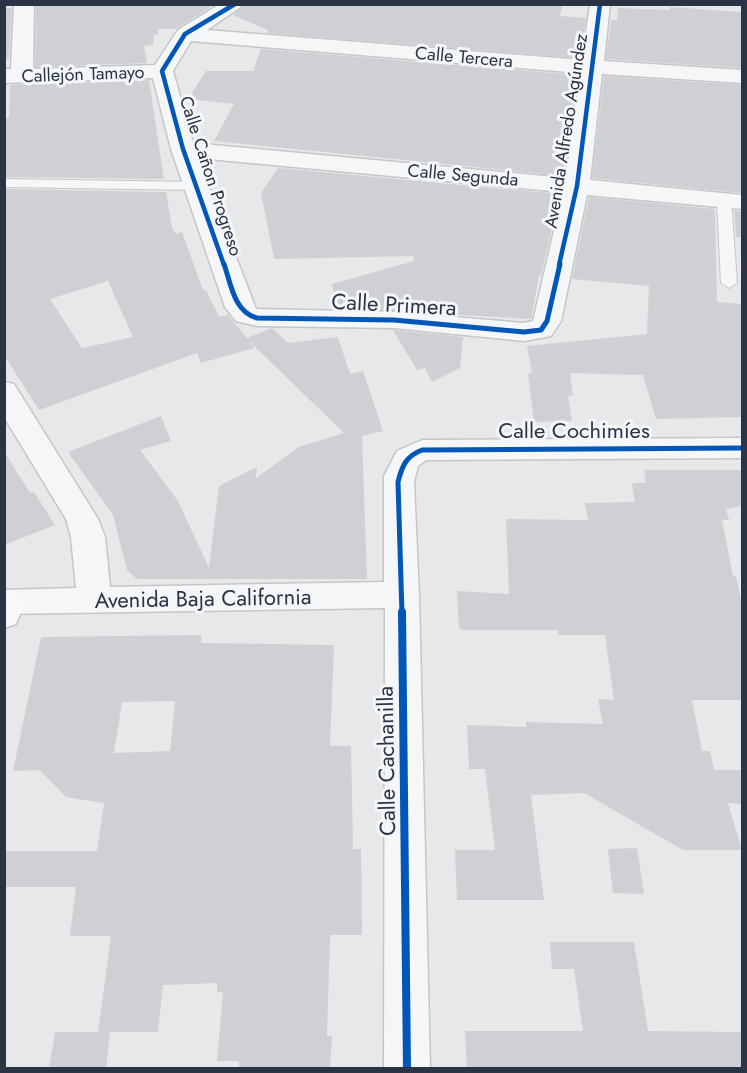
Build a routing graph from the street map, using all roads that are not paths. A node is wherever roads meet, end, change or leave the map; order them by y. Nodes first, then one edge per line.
1 (24, 4) edge
2 (235, 4) edge
3 (600, 4) edge
4 (185, 33) junction
5 (591, 67) junction
6 (162, 71) junction
7 (13, 75) edge
8 (742, 76) edge
9 (183, 149) junction
10 (4, 183) edge
11 (196, 186) junction
12 (577, 186) junction
13 (733, 201) edge
14 (729, 283) dead end
15 (246, 315) joint
16 (541, 330) joint
17 (4, 391) edge
18 (742, 448) edge
19 (408, 455) joint
20 (402, 596) junction
21 (94, 600) junction
22 (6, 606) edge
23 (406, 1068) edge

1 - 7 street
2 - 4 street, Calle Cañon Progreso
3 - 5 street, Avenida Alfredo Agúndez
4 - 5 street, Calle Tercera
4 - 6 street, Calle Cañon Progreso
5 - 8 street, Calle Tercera
5 - 12 street, Avenida Alfredo Agúndez
6 - 7 street, Callejón Tamayo
6 - 9 street, Calle Cañon Progreso
9 - 11 street, Calle Cañon Progreso
9 - 12 street, Calle Segunda
10 - 11 lane
11 - 15 street, Calle Cañon Progreso
12 - 13 street, Calle Segunda
12 - 16 street, Avenida Alfredo Agúndez
13 - 14 lane
15 - 16 street, Calle Primera
17 - 21 street
18 - 19 street, Calle Cochimíes
19 - 20 street, Calle Cachanilla
20 - 21 street, Avenida Baja California
20 - 23 street, Calle Cachanilla
21 - 22 street, Avenida Baja California

